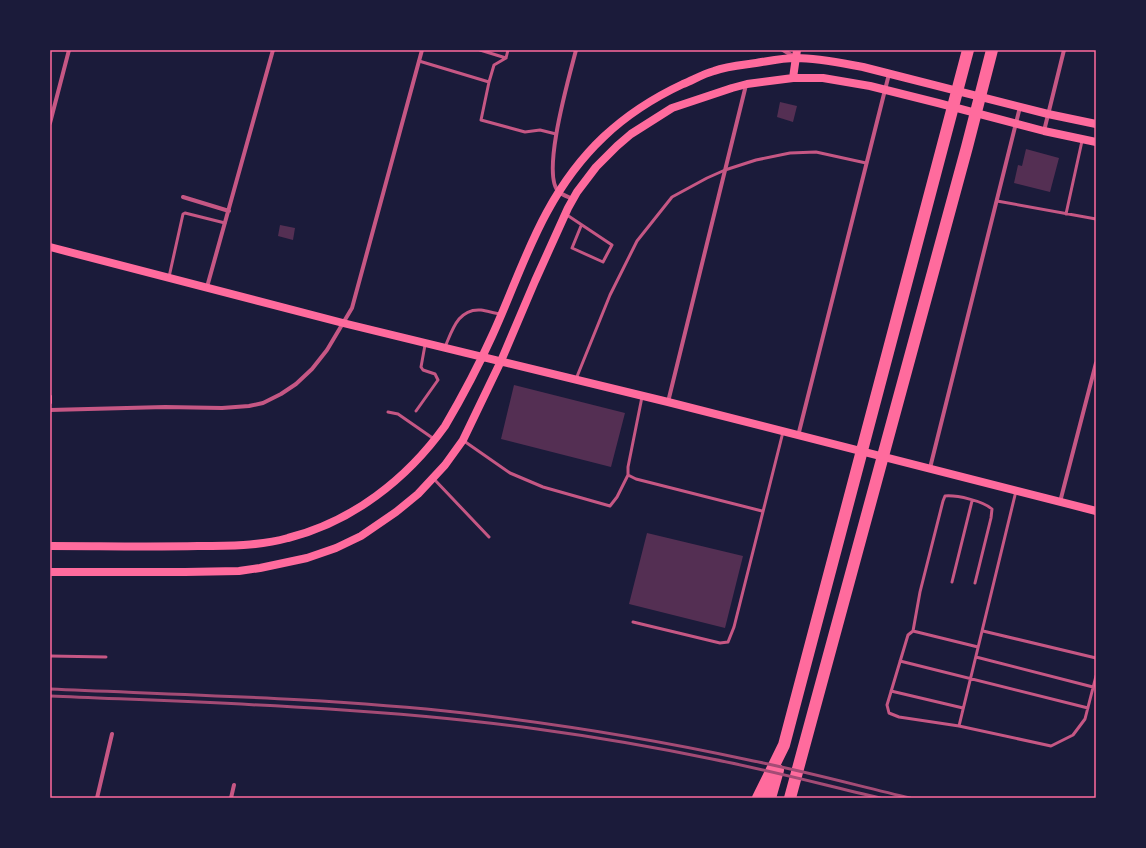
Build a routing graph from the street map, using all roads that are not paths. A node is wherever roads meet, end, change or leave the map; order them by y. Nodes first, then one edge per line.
1 (69, 50) edge
2 (273, 50) edge
3 (422, 50) edge
4 (480, 50) edge
5 (508, 50) edge
6 (576, 50) edge
7 (783, 50) edge
8 (992, 50) edge
9 (997, 50) edge
10 (1064, 50) edge
11 (967, 53) edge
12 (796, 54) edge
13 (506, 58) junction
14 (419, 61) junction
15 (989, 63) junction
16 (889, 74) junction
17 (793, 78) junction
18 (490, 82) junction
19 (746, 84) junction
20 (885, 90) junction
21 (1020, 106) junction
22 (1048, 114) junction
23 (51, 117) edge
24 (50, 123) edge
25 (1015, 124) junction
26 (1096, 124) edge
27 (1044, 131) junction
28 (556, 134) junction
29 (1082, 139) junction
30 (1096, 142) edge
31 (866, 163) junction
32 (725, 170) junction
33 (559, 192) junction
34 (183, 197) dead end
35 (574, 199) junction
36 (997, 201) junction
37 (229, 211) junction
38 (565, 214) junction
39 (1066, 214) junction
40 (1096, 219) edge
41 (225, 223) junction
42 (581, 226) junction
43 (50, 247) edge
44 (169, 278) junction
45 (207, 287) junction
46 (501, 314) junction
47 (343, 323) junction
48 (426, 343) junction
49 (445, 347) junction
50 (481, 356) junction
51 (501, 361) junction
52 (1096, 362) edge
53 (576, 379) junction
54 (642, 395) junction
55 (668, 402) junction
56 (50, 410) edge
57 (416, 410) dead end
58 (388, 412) dead end
59 (783, 432) junction
60 (798, 436) junction
61 (436, 440) junction
62 (463, 440) junction
63 (930, 468) junction
64 (628, 475) junction
65 (433, 478) junction
66 (1016, 490) junction
67 (972, 501) junction
68 (1060, 502) junction
69 (762, 511) junction
70 (1096, 512) edge
71 (489, 537) dead end
72 (50, 546) edge
73 (50, 572) edge
74 (952, 582) dead end
75 (975, 583) dead end
76 (633, 622) dead end
77 (913, 631) junction
78 (983, 631) junction
79 (978, 647) junction
80 (50, 656) edge
81 (976, 657) junction
82 (106, 658) dead end
83 (1096, 658) edge
84 (900, 661) junction
85 (1096, 676) edge
86 (971, 679) junction
87 (1093, 687) junction
88 (891, 691) junction
89 (963, 708) junction
90 (1088, 708) junction
91 (960, 726) junction
92 (112, 734) dead end
93 (234, 785) dead end
94 (766, 794) edge
95 (790, 796) edge
96 (97, 798) edge
97 (231, 798) edge

1 - 23 street
2 - 37 street
3 - 14 street
4 - 13 lane
5 - 13 lane
6 - 28 street
7 - 12 street
8 - 15 highway
9 - 15 highway
10 - 22 street
11 - 94 highway
12 - 16 main road
12 - 17 main road
12 - 33 main road
13 - 18 lane
14 - 18 lane
14 - 47 street
15 - 95 highway
16 - 20 street
16 - 21 main road
17 - 19 main road
17 - 20 main road
18 - 28 lane
19 - 32 street
19 - 35 main road
20 - 25 main road
20 - 31 street
21 - 22 main road
21 - 25 street
22 - 26 main road
22 - 27 street
23 - 24 street
25 - 27 main road
25 - 36 street
27 - 29 main road
28 - 33 street
29 - 30 main road
29 - 39 lane
31 - 32 lane
31 - 60 street
32 - 53 lane
32 - 55 street
33 - 35 street
33 - 46 main road
34 - 37 street
35 - 38 main road
36 - 39 lane
36 - 63 street
37 - 41 street
38 - 42 lane
38 - 51 main road
39 - 40 lane
41 - 44 lane
41 - 45 street
42 - 42 lane
43 - 44 main road
44 - 45 main road
45 - 47 main road
46 - 49 lane
46 - 50 main road
47 - 48 main road
47 - 56 street
48 - 49 main road
48 - 57 lane
49 - 50 main road
50 - 51 main road
50 - 61 main road
51 - 53 main road
51 - 62 main road
52 - 68 street
53 - 54 main road
54 - 55 main road
54 - 64 lane
55 - 59 main road
58 - 61 lane
59 - 60 main road
59 - 69 lane
60 - 63 main road
61 - 72 main road
62 - 64 lane
62 - 65 main road
63 - 66 main road
64 - 69 lane
65 - 71 lane
65 - 73 main road
66 - 68 main road
66 - 78 lane
67 - 74 lane
67 - 75 lane
67 - 77 lane
68 - 70 main road
69 - 76 lane
77 - 79 lane
77 - 84 lane
78 - 79 lane
78 - 83 lane
79 - 81 lane
80 - 82 lane
81 - 86 lane
81 - 87 lane
84 - 86 lane
84 - 88 lane
85 - 87 lane
86 - 89 lane
86 - 90 lane
87 - 90 lane
88 - 89 lane
88 - 91 lane
89 - 91 lane
90 - 91 lane
92 - 96 street
93 - 97 street

